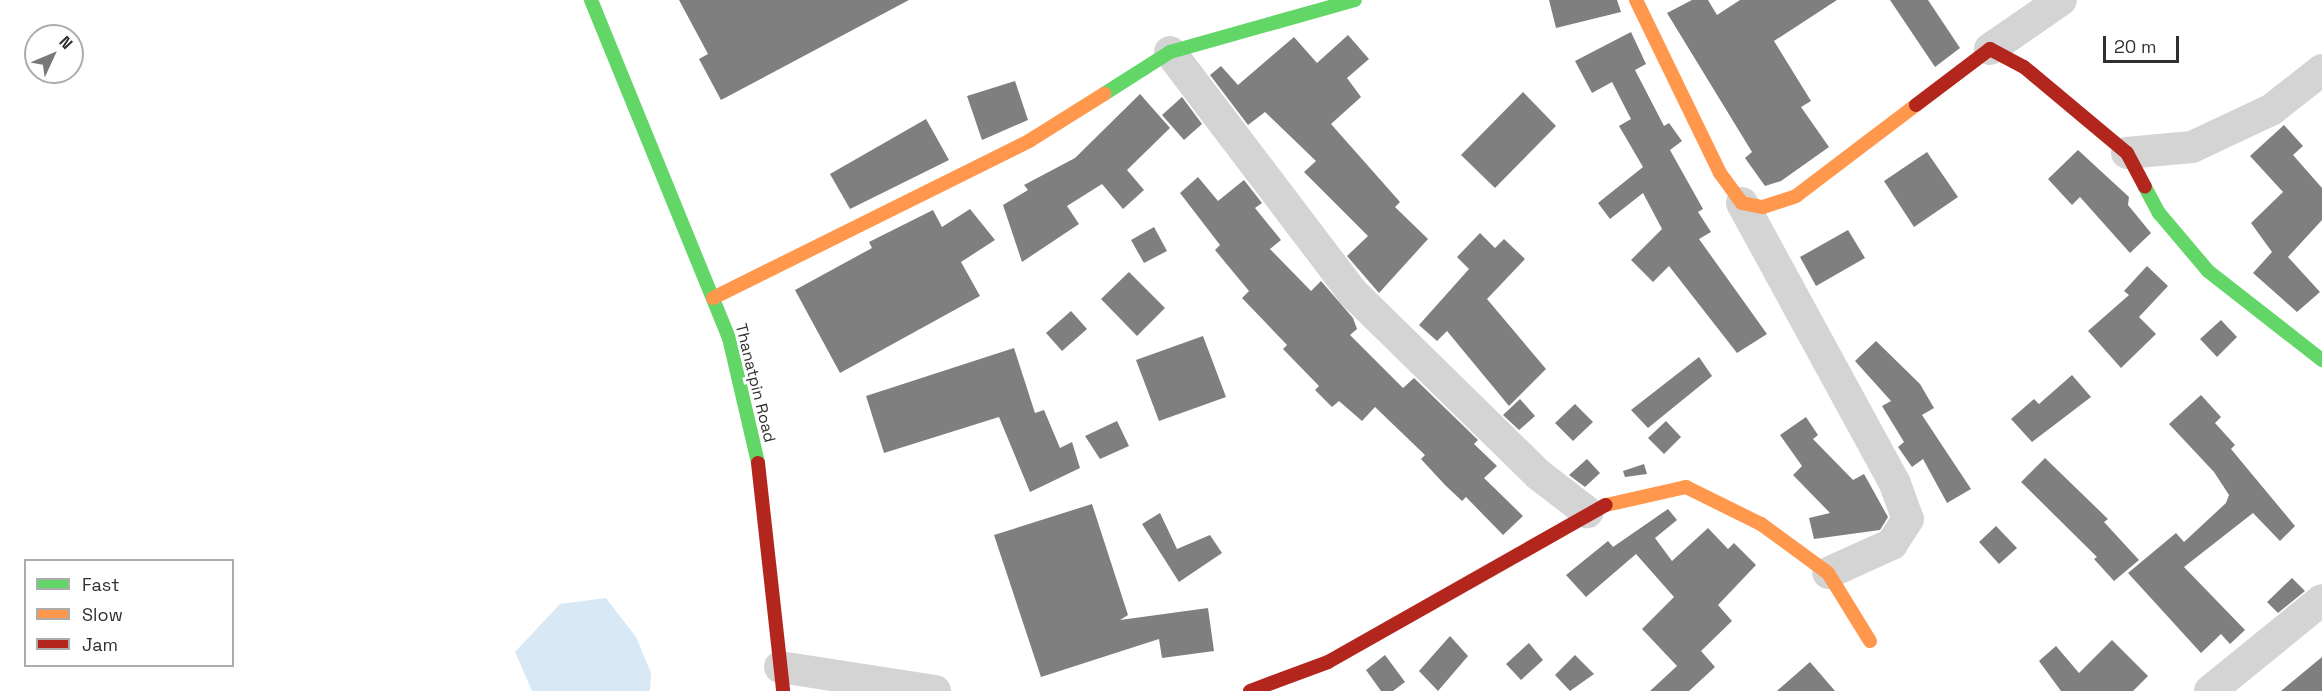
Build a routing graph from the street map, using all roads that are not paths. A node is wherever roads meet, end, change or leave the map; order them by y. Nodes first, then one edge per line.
1 (591, 0) edge
2 (1355, 0) edge
3 (1636, 0) edge
4 (2061, 0) edge
5 (1990, 49) junction
6 (1170, 52) junction
7 (2322, 70) edge
8 (2127, 153) junction
9 (1742, 203) junction
10 (713, 298) junction
11 (2322, 360) edge
12 (1587, 512) junction
13 (1828, 573) junction
14 (2322, 600) edge
15 (1870, 641) dead end
16 (782, 679) edge
17 (935, 691) edge
18 (1250, 691) edge
19 (2210, 691) edge

1 - 10 street, Thanatpin Road
2 - 6 street
3 - 9 street
4 - 5 street
5 - 8 street
5 - 9 street
6 - 10 street
6 - 12 street
7 - 8 street
8 - 11 street
9 - 13 street
10 - 16 street, Thanatpin Road
12 - 13 street
12 - 18 street
13 - 15 street
14 - 19 street
16 - 17 street

